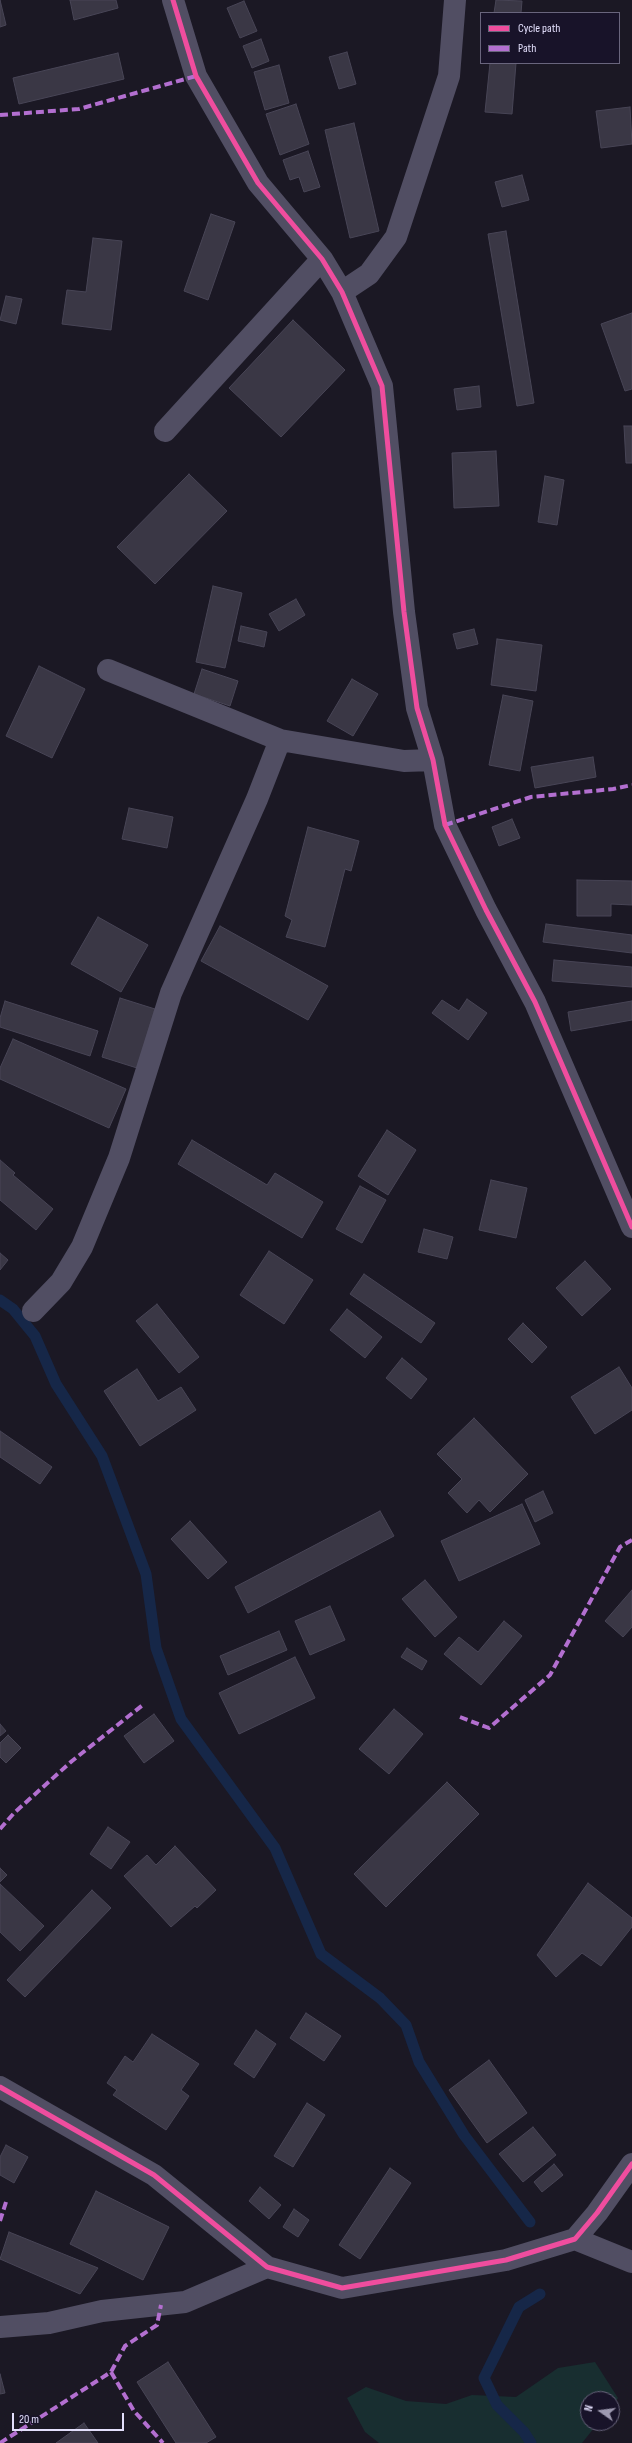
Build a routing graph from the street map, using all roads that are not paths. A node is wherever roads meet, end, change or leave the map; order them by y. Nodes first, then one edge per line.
1 (173, 0) edge
2 (455, 0) edge
3 (322, 259) junction
4 (342, 292) junction
5 (165, 431) dead end
6 (108, 670) dead end
7 (280, 740) junction
8 (433, 760) junction
9 (632, 1227) edge
10 (33, 1311) dead end
11 (0, 2087) edge
12 (632, 2164) edge
13 (575, 2239) junction
14 (632, 2262) edge
15 (267, 2267) junction
16 (0, 2327) edge

1 - 3 street
2 - 4 street
3 - 4 street
3 - 5 street
4 - 8 street
6 - 7 street
7 - 8 street
7 - 10 street
8 - 9 street
11 - 15 street
12 - 13 street
13 - 14 street
13 - 15 street
15 - 16 street

